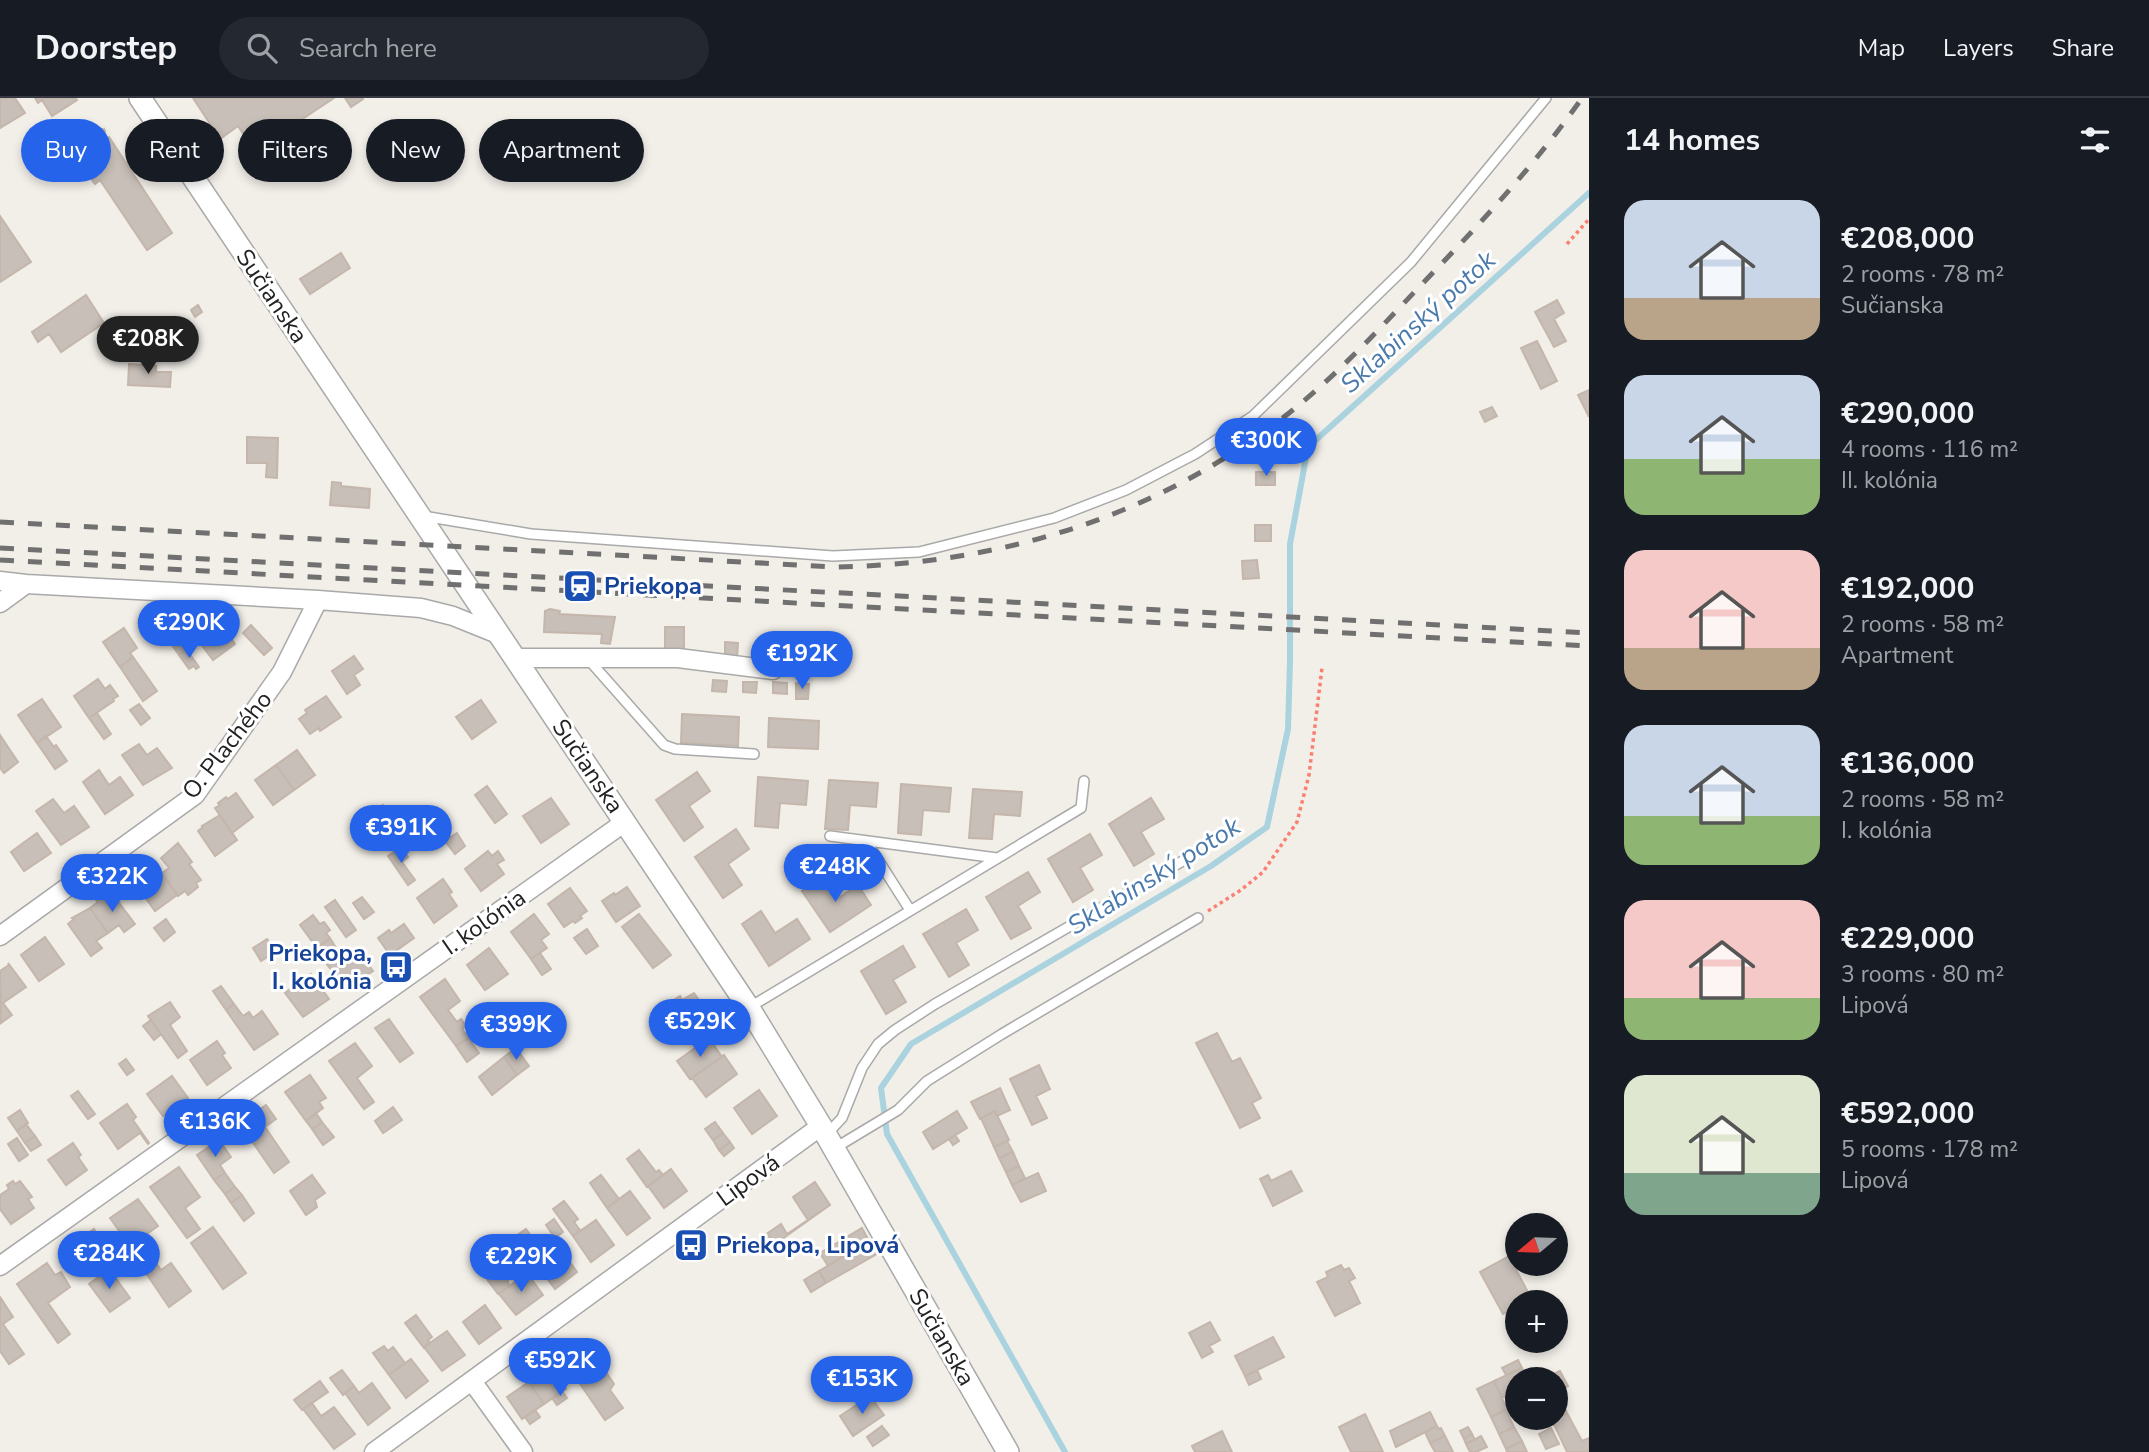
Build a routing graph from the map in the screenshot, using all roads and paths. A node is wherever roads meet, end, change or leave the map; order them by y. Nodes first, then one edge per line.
1 (140, 98) edge
2 (1546, 98) edge
3 (1589, 219) edge
4 (1567, 244) dead end
5 (421, 516) junction
6 (0, 581) edge
7 (26, 584) junction
8 (318, 600) junction
9 (0, 603) edge
10 (500, 635) junction
11 (515, 658) junction
12 (588, 659) junction
13 (1322, 668) dead end
14 (773, 670) dead end
15 (754, 754) dead end
16 (1084, 781) dead end
17 (625, 821) junction
18 (830, 836) dead end
19 (866, 841) junction
20 (1193, 855) dead end
21 (998, 858) junction
22 (910, 911) junction
23 (1198, 918) joint
24 (0, 936) edge
25 (749, 1008) junction
26 (827, 1137) junction
27 (0, 1266) edge
28 (472, 1381) junction
29 (374, 1452) edge
30 (523, 1452) edge
31 (1008, 1452) edge

1 - 5 street, Sučianska
2 - 5 lane
3 - 4 path
5 - 10 street, Sučianska
6 - 7 street
7 - 8 street
7 - 9 street
8 - 10 street
8 - 24 street, O. Plachého
10 - 11 street, Sučianska
11 - 12 street
11 - 17 street, Sučianska
12 - 14 street
12 - 15 lane
13 - 23 path
16 - 21 lane
17 - 25 street, Sučianska
17 - 27 street, I. kolónia
18 - 19 lane
19 - 21 lane
19 - 22 lane
20 - 26 lane
21 - 22 lane
22 - 25 lane
23 - 26 lane
25 - 26 street, Sučianska
26 - 28 street, Lipová
26 - 31 street, Sučianska
28 - 29 street, Lipová
28 - 30 street

